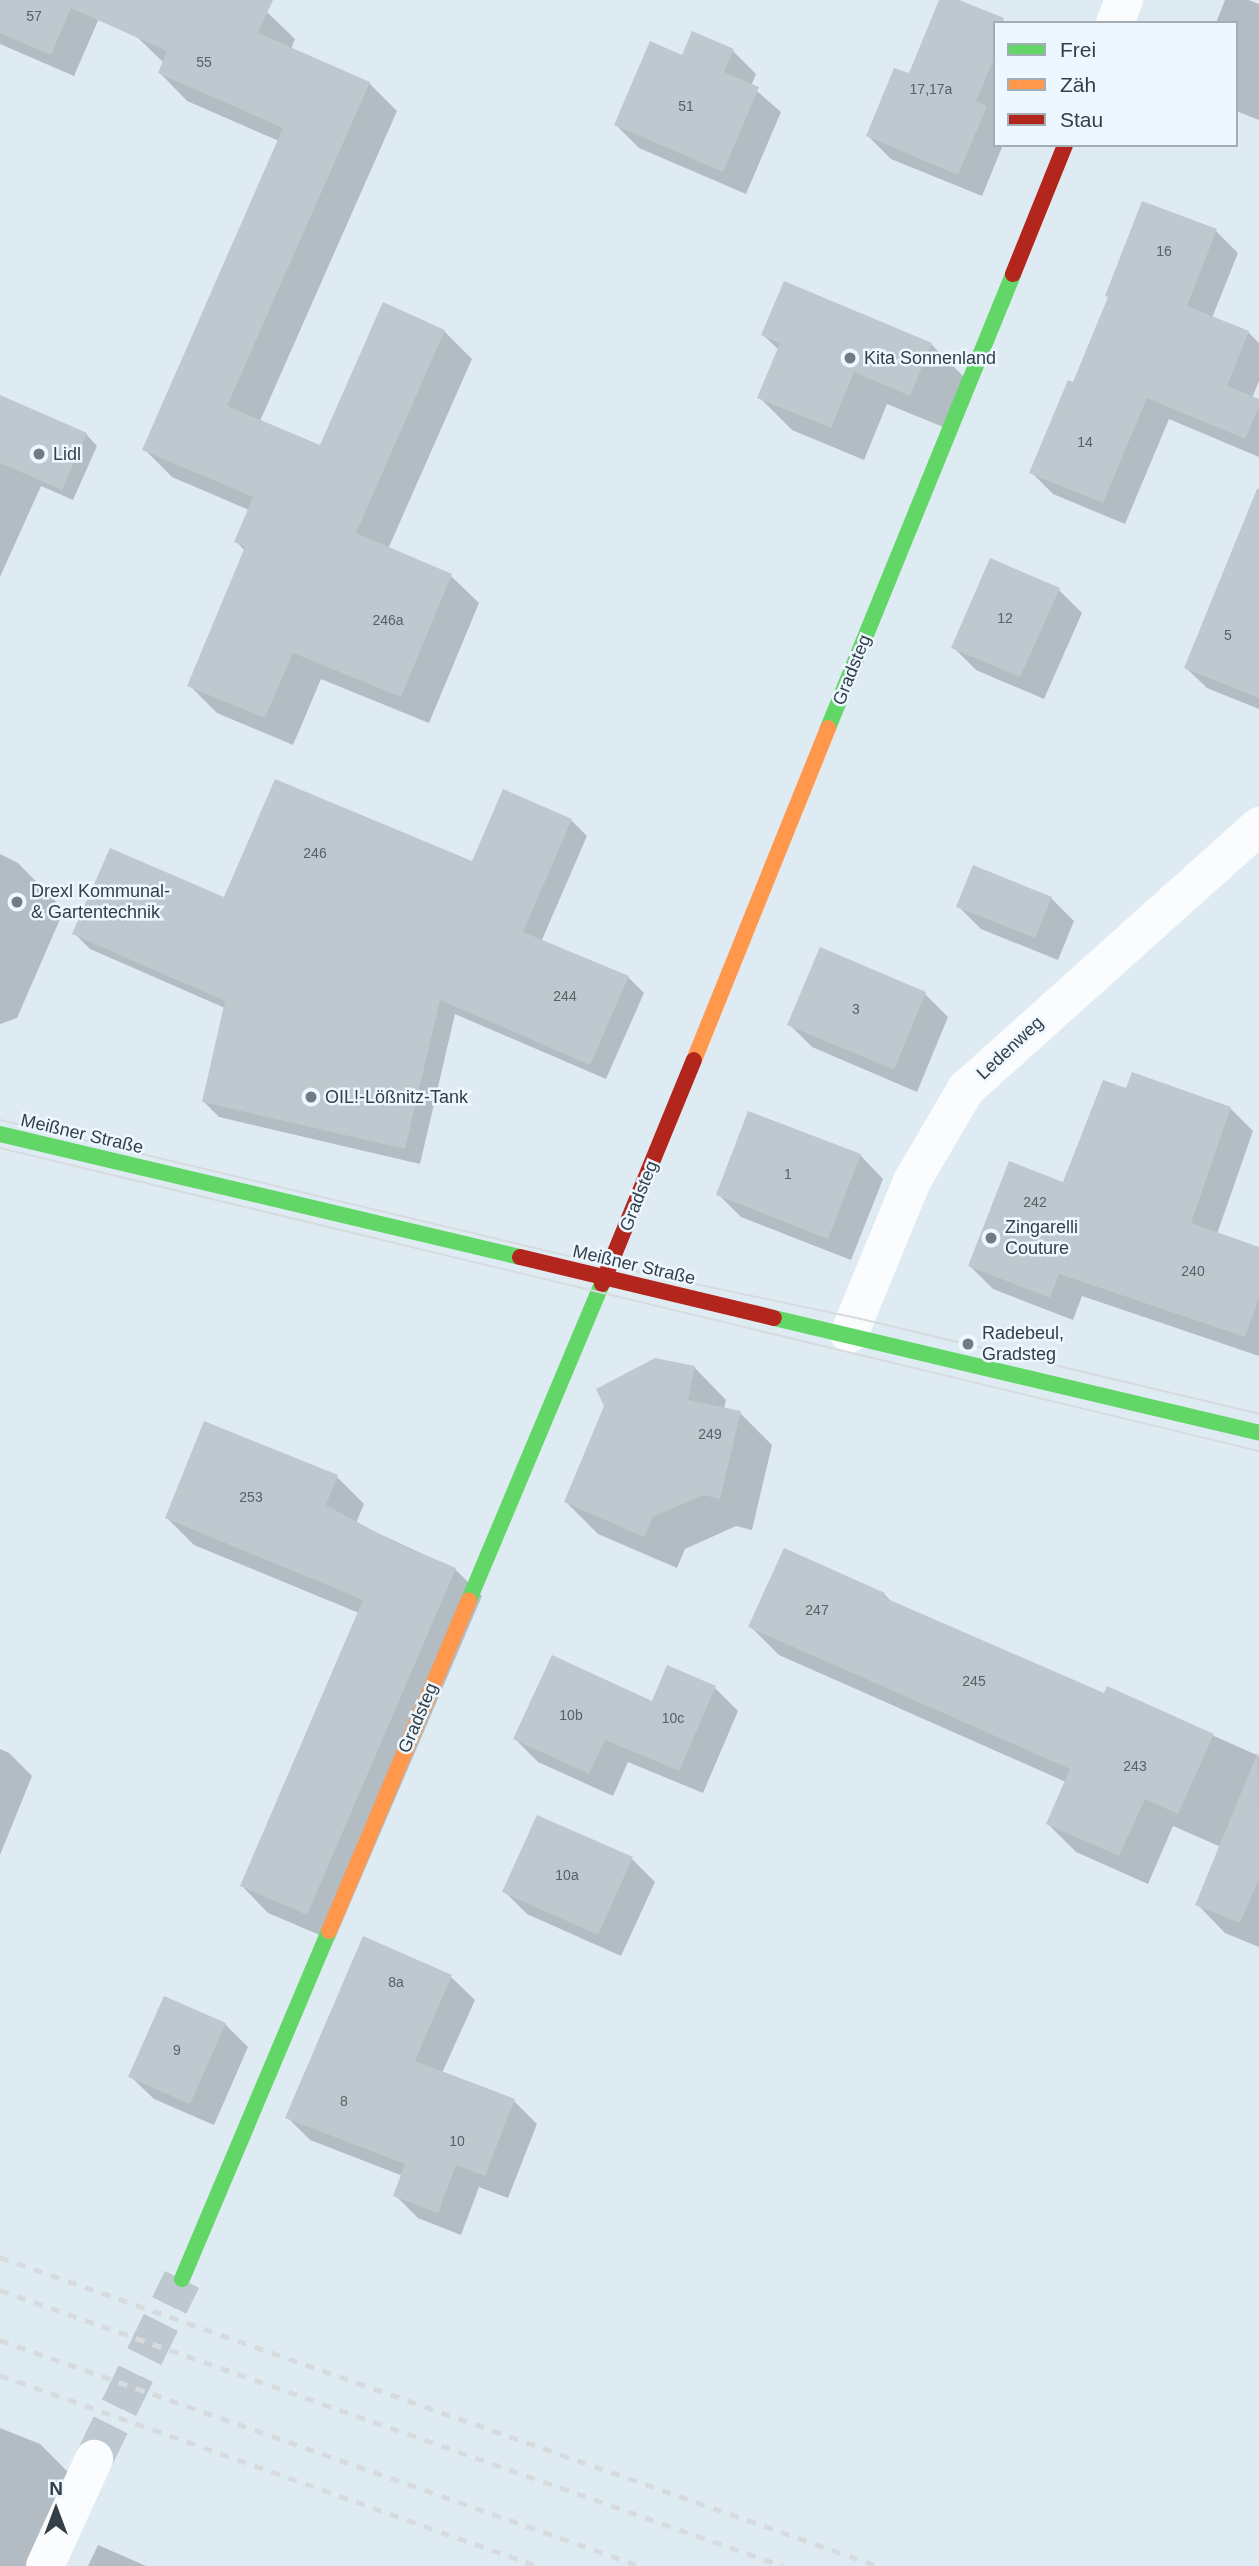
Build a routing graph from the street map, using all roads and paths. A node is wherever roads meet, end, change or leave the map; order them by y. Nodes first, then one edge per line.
1 (1124, 0) edge
2 (1116, 21) edge
3 (1064, 147) edge
4 (1259, 826) edge
5 (0, 1134) edge
6 (605, 1279) junction
7 (849, 1334) junction
8 (1259, 1433) edge
9 (182, 2279) tunnel mouth
10 (94, 2459) tunnel mouth
11 (45, 2566) edge

1 - 2 street
3 - 6 street, Gradsteg
4 - 7 street, Ledenweg
5 - 6 street, Meißner Straße
6 - 7 street, Meißner Straße
6 - 9 street, Gradsteg
7 - 8 street, Meißner Straße
10 - 11 street

